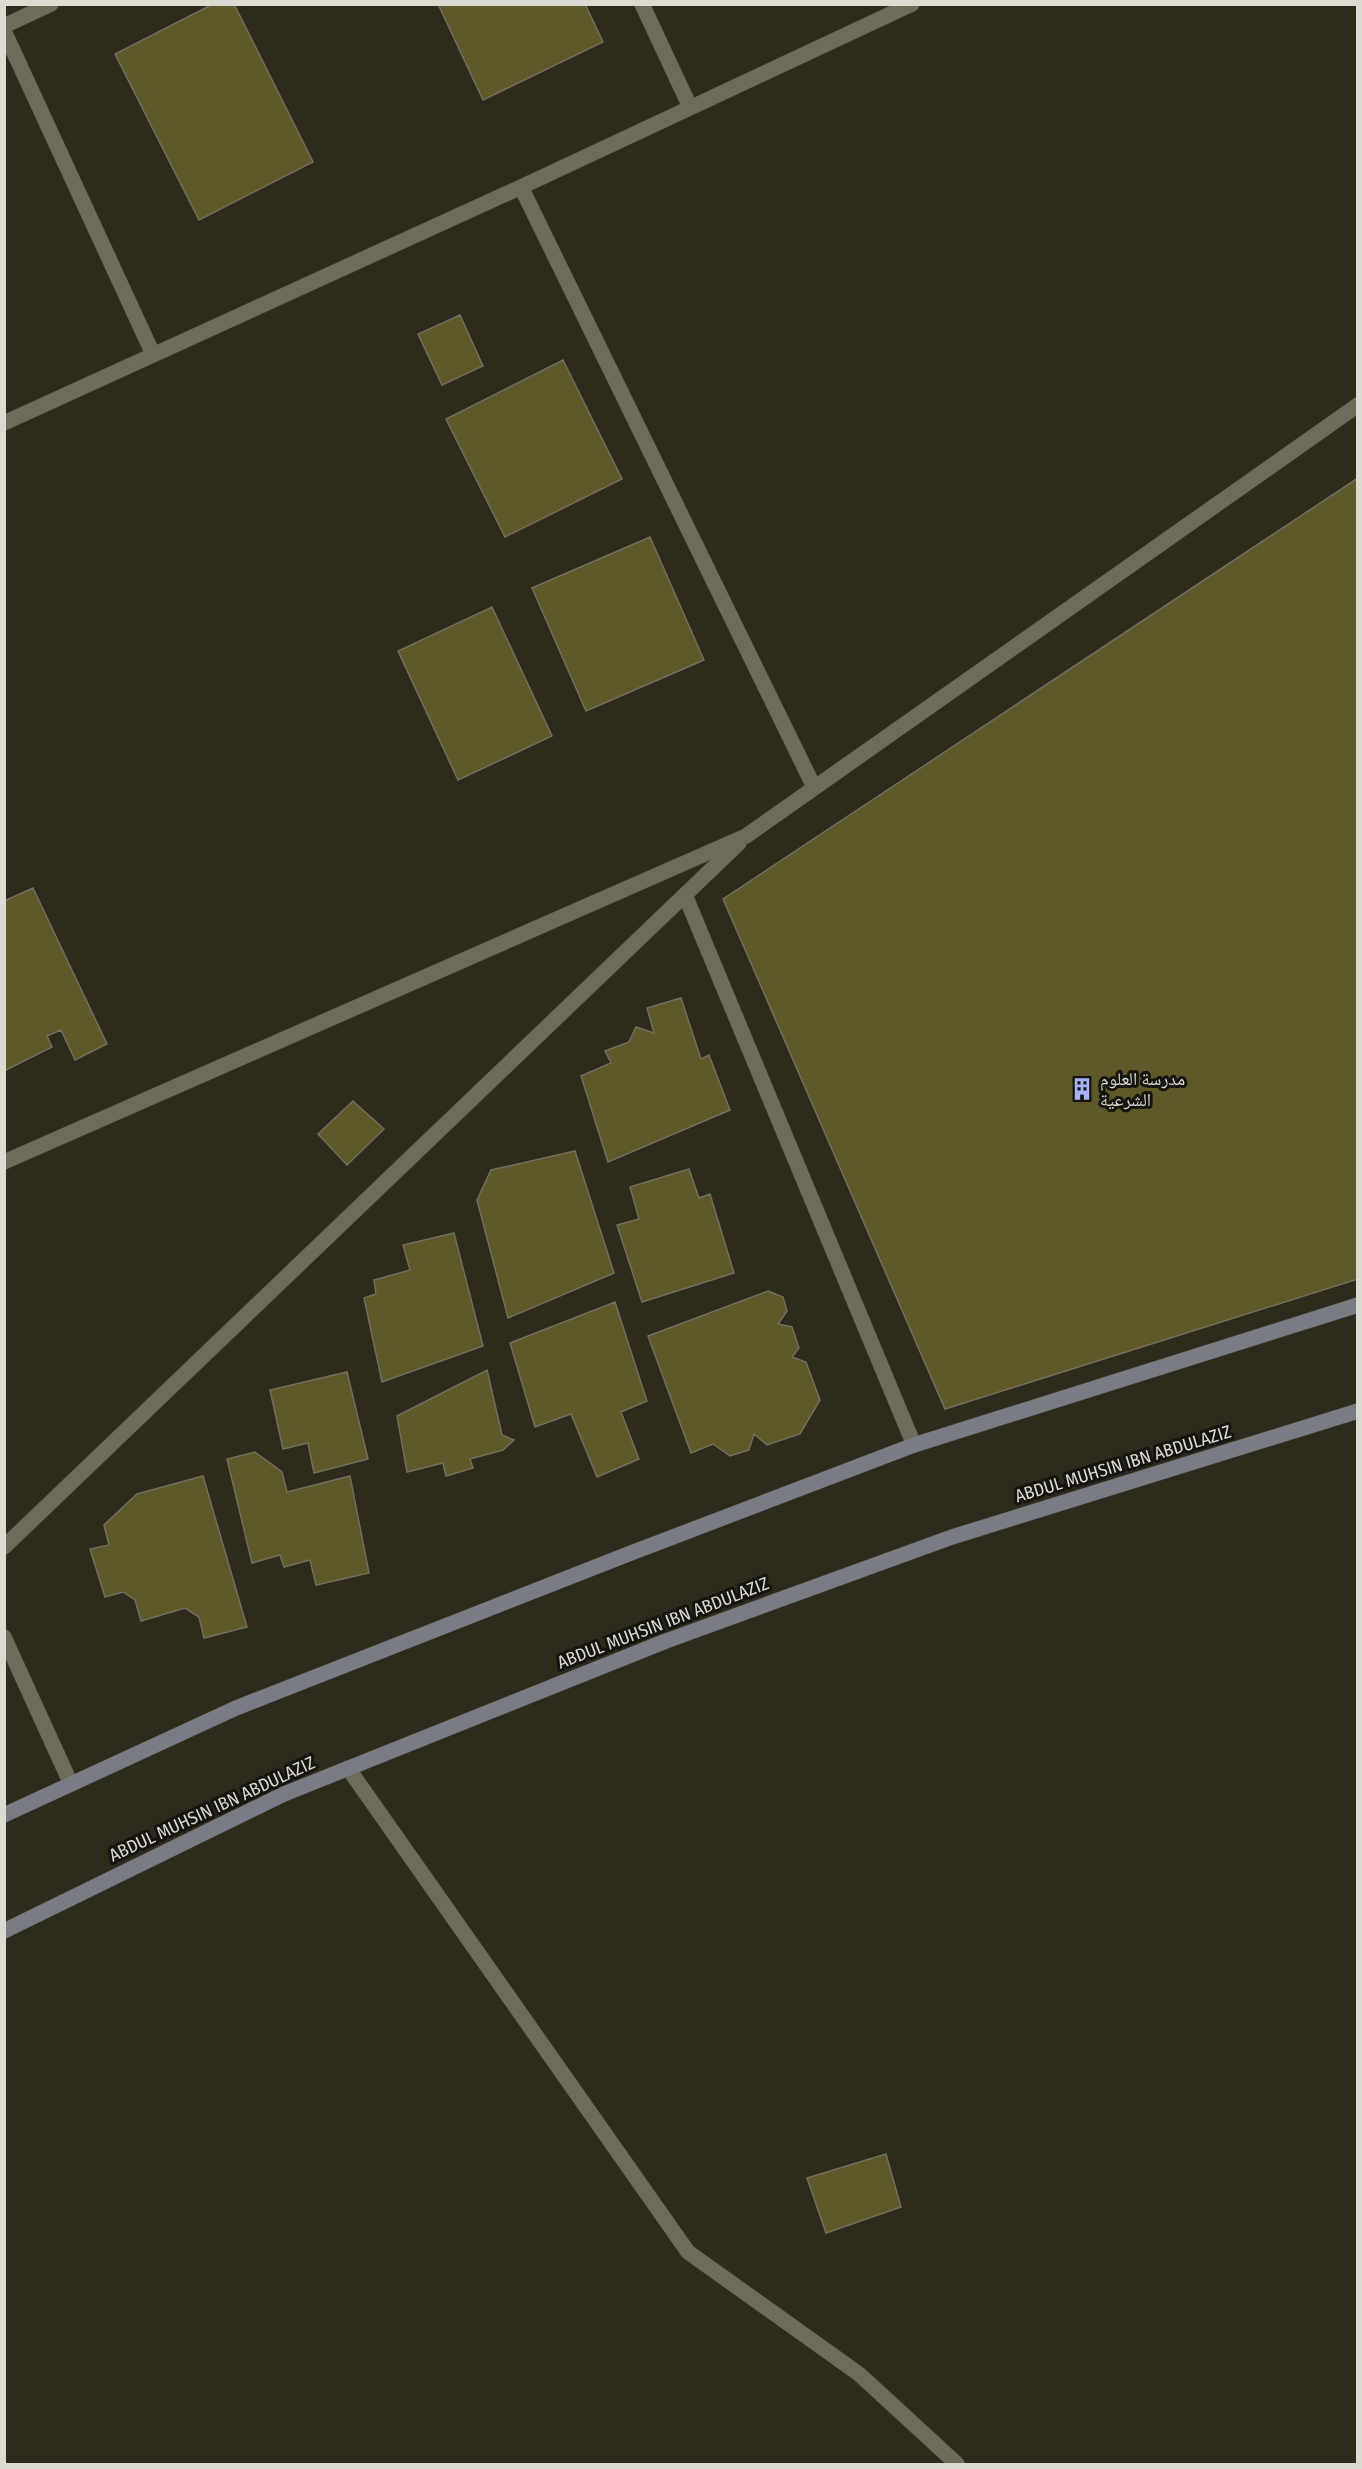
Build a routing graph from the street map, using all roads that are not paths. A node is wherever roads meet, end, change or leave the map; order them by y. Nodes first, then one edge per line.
1 (51, 4) edge
2 (642, 4) edge
3 (912, 4) edge
4 (4, 26) edge
5 (4, 31) edge
6 (690, 107) junction
7 (521, 187) junction
8 (153, 354) junction
9 (1358, 405) edge
10 (4, 423) edge
11 (814, 788) junction
12 (746, 836) junction
13 (685, 895) junction
14 (4, 1162) edge
15 (1358, 1305) edge
16 (1358, 1411) edge
17 (914, 1445) junction
18 (4, 1547) edge
19 (4, 1637) edge
20 (348, 1768) junction
21 (70, 1784) junction
22 (4, 1815) edge
23 (4, 1931) edge
24 (957, 2464) edge

1 - 4 street
2 - 6 street
3 - 6 street
5 - 8 street
6 - 7 street
7 - 8 street
7 - 11 street
8 - 10 street
9 - 11 street
11 - 12 street
12 - 13 street
12 - 14 street
13 - 17 street
13 - 18 street
15 - 17 main road
16 - 20 main road, ABDUL MUHSIN IBN ABDULAZIZ
17 - 21 main road
19 - 21 street
20 - 23 main road, ABDUL MUHSIN IBN ABDULAZIZ
20 - 24 street
21 - 22 main road

